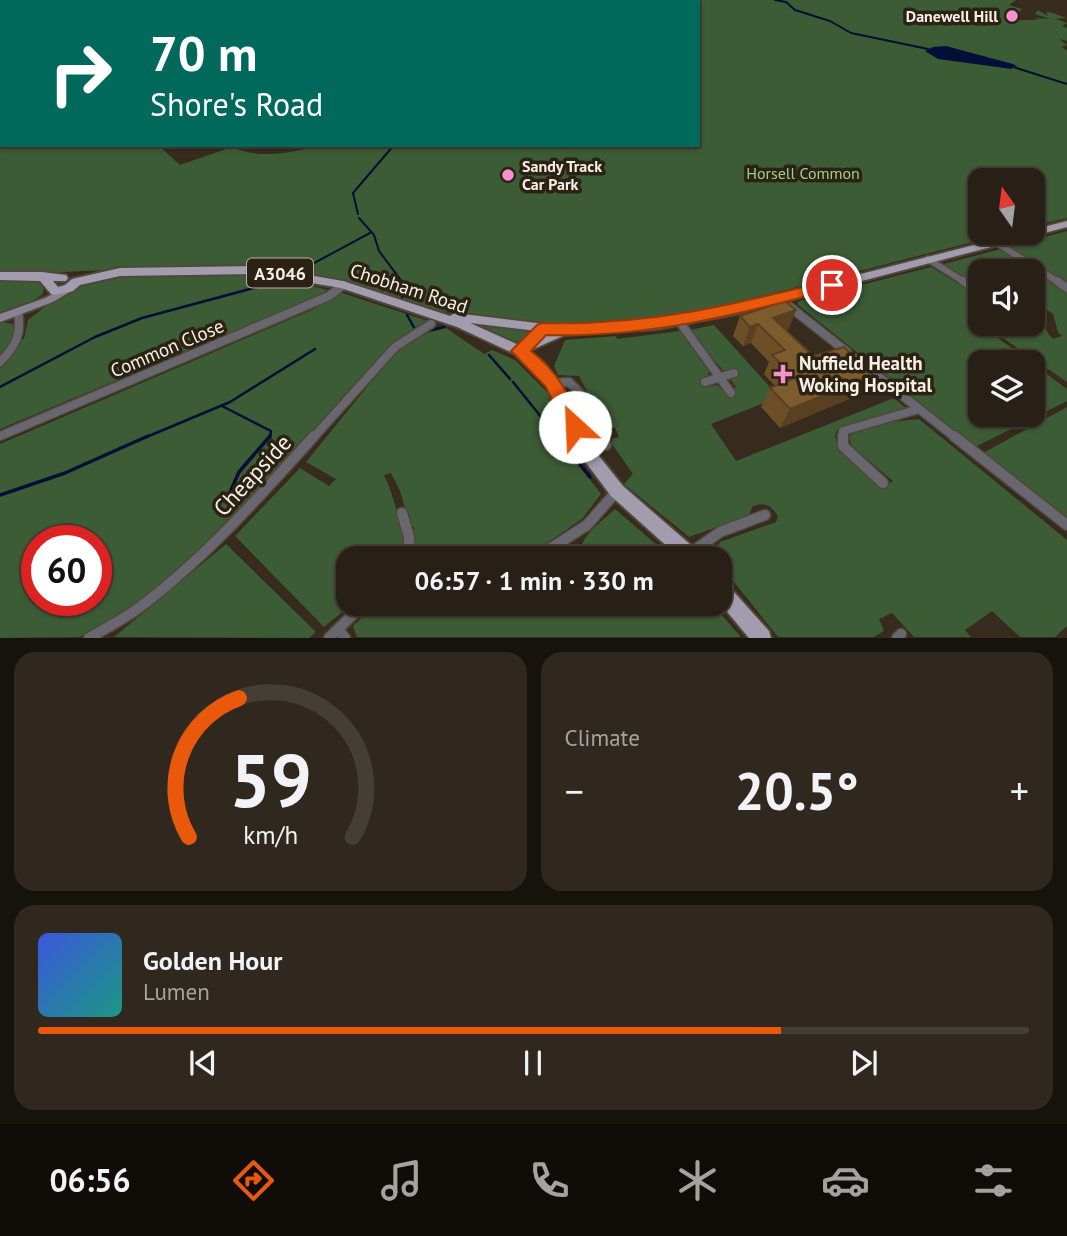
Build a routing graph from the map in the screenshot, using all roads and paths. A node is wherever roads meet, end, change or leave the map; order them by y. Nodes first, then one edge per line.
1 (1067, 225) edge
2 (1045, 231) edge
3 (989, 245) edge
4 (1000, 245) edge
5 (928, 260) junction
6 (0, 275) edge
7 (70, 281) junction
8 (48, 284) junction
9 (344, 285) junction
10 (968, 285) edge
11 (1067, 288) edge
12 (780, 298) junction
13 (34, 307) junction
14 (18, 312) junction
15 (0, 318) edge
16 (444, 318) junction
17 (679, 321) junction
18 (430, 324) dead end
19 (542, 329) junction
20 (569, 331) junction
21 (522, 350) junction
22 (0, 362) edge
23 (734, 373) dead end
24 (720, 378) junction
25 (705, 382) dead end
26 (553, 383) junction
27 (731, 393) dead end
28 (919, 409) junction
29 (0, 436) edge
30 (606, 445) dead end
31 (883, 483) dead end
32 (617, 491) junction
33 (402, 513) dead end
34 (765, 516) dead end
35 (1067, 526) edge
36 (409, 546) edge
37 (555, 546) edge
38 (680, 546) edge
39 (703, 546) edge
40 (732, 603) edge
41 (354, 616) edge
42 (337, 635) edge
43 (89, 638) edge
44 (762, 638) edge

1 - 2 main road
3 - 5 main road
4 - 11 street
5 - 10 street
5 - 12 main road
6 - 8 main road
7 - 8 main road, Chobham Road
7 - 9 main road, Chobham Road / A3046
7 - 13 street
8 - 13 street
9 - 16 main road, Chobham Road / A3046
9 - 29 street, Common Close
12 - 17 main road
12 - 28 street
13 - 14 street
14 - 15 street
14 - 22 street
16 - 19 main road
16 - 21 main road, Chobham Road / A3046
17 - 20 main road
17 - 24 street
18 - 43 street, Cheapside
19 - 20 main road
19 - 21 main road
20 - 21 main road
21 - 26 main road, Chobham Road / A3046
23 - 24 street
24 - 25 street
24 - 27 street
26 - 30 street
26 - 32 main road, Chobham Road / A3046
28 - 31 street
28 - 35 street
32 - 37 street
32 - 38 main road, A3046
33 - 36 street
34 - 39 street
40 - 44 main road
41 - 42 street

